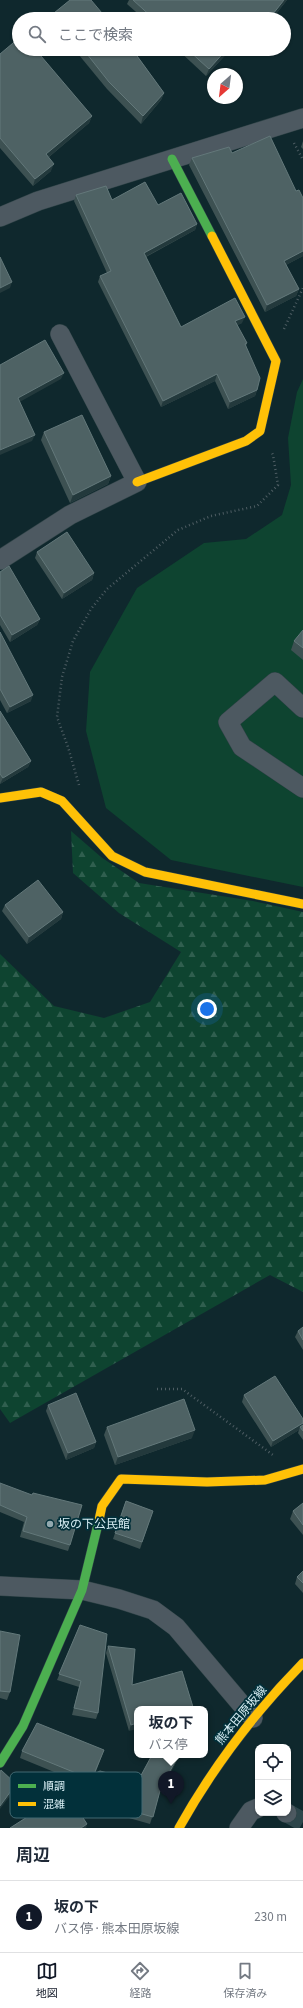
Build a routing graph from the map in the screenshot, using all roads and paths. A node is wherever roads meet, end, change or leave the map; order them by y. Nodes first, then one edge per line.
1 (303, 118) edge
2 (172, 159) junction
3 (0, 216) edge
4 (303, 288) edge
5 (60, 334) dead end
6 (276, 361) junction
7 (260, 431) junction
8 (137, 482) junction
9 (0, 560) edge
10 (303, 708) edge
11 (303, 788) edge
12 (0, 798) edge
13 (80, 818) junction
14 (303, 904) edge
15 (157, 1389) dead end
16 (299, 1470) edge
17 (0, 1586) edge
18 (82, 1590) junction
19 (303, 1663) edge
20 (253, 1718) junction
21 (0, 1762) edge
22 (255, 1809) edge
23 (179, 1828) edge
24 (239, 1828) edge

1 - 2 street
2 - 3 street
2 - 6 street
4 - 6 path
5 - 8 street
6 - 7 street
7 - 8 street
7 - 13 path
8 - 9 street
10 - 11 street
12 - 13 street
13 - 14 street
15 - 16 path
16 - 18 street
17 - 18 street
18 - 20 street
18 - 21 street
19 - 20 street, 熊本田原坂線
20 - 23 street, 熊本田原坂線
22 - 24 street

